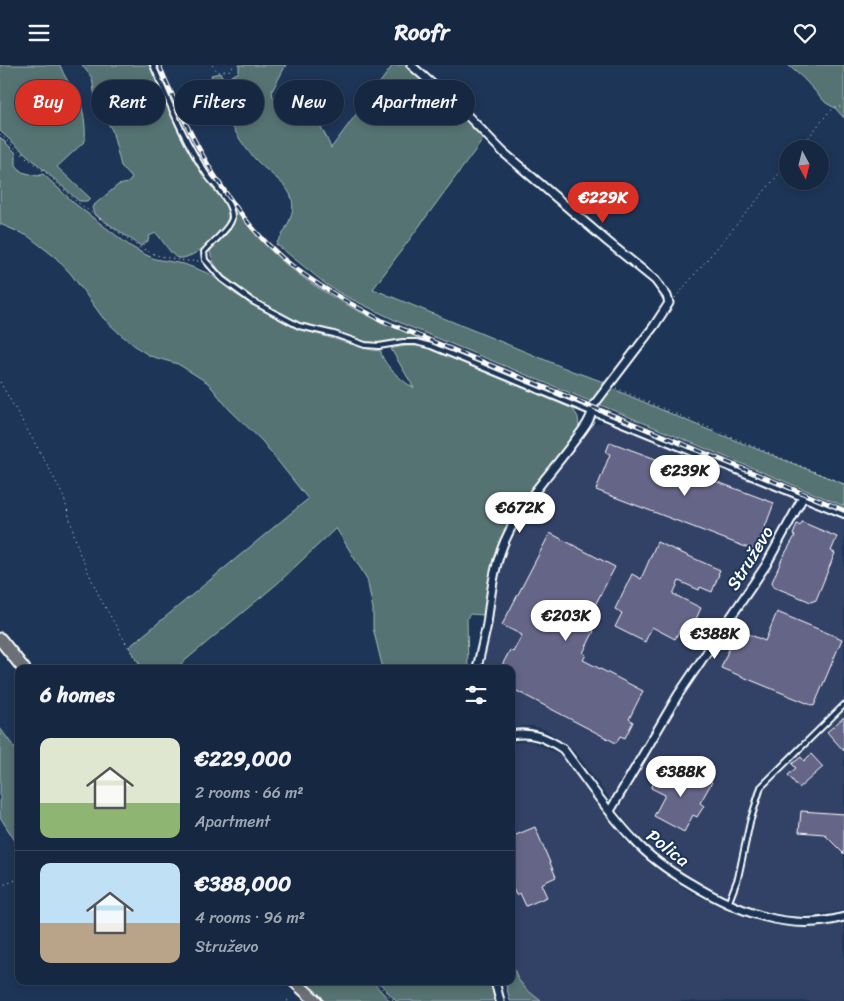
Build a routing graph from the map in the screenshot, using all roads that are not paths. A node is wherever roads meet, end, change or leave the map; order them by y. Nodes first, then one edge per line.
1 (153, 65) edge
2 (411, 65) edge
3 (593, 413) junction
4 (802, 499) junction
5 (844, 515) edge
6 (0, 639) edge
7 (21, 665) edge
8 (478, 665) edge
9 (844, 705) edge
10 (515, 734) edge
11 (610, 811) junction
12 (728, 904) junction
13 (844, 917) edge
14 (298, 985) edge
15 (496, 985) edge
16 (316, 1001) edge
17 (500, 1001) edge

1 - 3 lane
2 - 3 street
3 - 4 lane
3 - 8 street
4 - 5 lane
4 - 11 street, Struževo
6 - 7 main road
9 - 12 lane
10 - 11 street, Polica
11 - 12 street, Polica
12 - 13 street, Polica
14 - 16 main road
15 - 17 street

